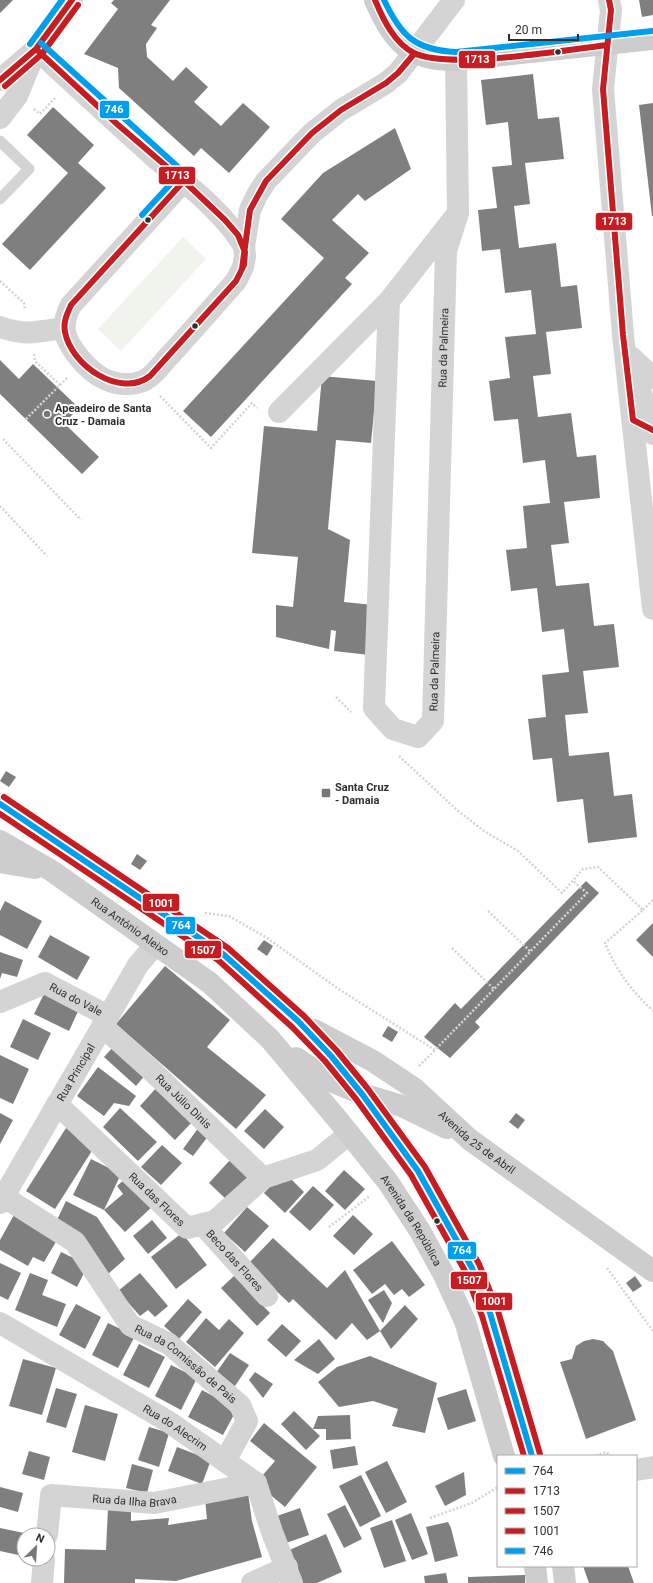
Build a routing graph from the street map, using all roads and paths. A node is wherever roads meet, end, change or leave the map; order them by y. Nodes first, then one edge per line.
1 (72, 0) edge
2 (375, 0) edge
3 (454, 0) edge
4 (609, 0) edge
5 (653, 39) edge
6 (607, 45) junction
7 (36, 50) junction
8 (414, 54) junction
9 (456, 60) junction
10 (0, 80) edge
11 (0, 118) edge
12 (0, 141) edge
13 (183, 182) junction
14 (0, 199) edge
15 (458, 213) junction
16 (244, 246) junction
17 (0, 281) edge
18 (9, 289) dead end
19 (389, 301) junction
20 (0, 326) edge
21 (64, 328) junction
22 (623, 335) junction
23 (630, 357) junction
24 (653, 378) edge
25 (145, 381) junction
26 (57, 388) dead end
27 (279, 412) joint
28 (26, 419) dead end
29 (649, 422) edge
30 (3, 440) dead end
31 (0, 506) edge
32 (81, 520) dead end
33 (47, 556) dead end
34 (653, 609) edge
35 (336, 697) dead end
36 (353, 713) dead end
37 (394, 751) dead end
38 (0, 804) edge
39 (0, 829) edge
40 (48, 836) junction
41 (0, 841) edge
42 (0, 862) edge
43 (52, 871) junction
44 (573, 881) junction
45 (653, 900) edge
46 (642, 910) junction
47 (488, 911) dead end
48 (198, 912) dead end
49 (155, 945) junction
50 (452, 948) dead end
51 (530, 951) junction
52 (494, 989) junction
53 (0, 1002) edge
54 (653, 1011) edge
55 (105, 1021) junction
56 (298, 1022) junction
57 (270, 1039) junction
58 (435, 1050) junction
59 (415, 1070) dead end
60 (362, 1094) junction
61 (57, 1104) junction
62 (349, 1134) junction
63 (469, 1139) junction
64 (263, 1178) junction
65 (388, 1182) junction
66 (2, 1200) edge
67 (202, 1224) junction
68 (329, 1227) dead end
69 (653, 1271) edge
70 (267, 1296) dead end
71 (0, 1323) edge
72 (504, 1455) edge
73 (532, 1455) edge
74 (598, 1455) edge
75 (610, 1455) edge
76 (225, 1461) junction
77 (653, 1467) edge
78 (637, 1470) edge
79 (256, 1483) junction
80 (497, 1488) edge
81 (430, 1518) dead end
82 (48, 1527) edge
83 (43, 1567) edge
84 (535, 1567) edge
85 (563, 1567) edge
86 (290, 1575) edge
87 (42, 1583) edge
88 (252, 1583) edge
89 (537, 1583) edge
90 (565, 1583) edge

1 - 7 street
2 - 8 street
3 - 8 street
4 - 6 street
5 - 6 street
6 - 9 street
6 - 22 street
7 - 10 street
7 - 11 street
7 - 13 street
8 - 9 street
8 - 16 street
9 - 15 street, Rua da Palmeira
12 - 14 lane
13 - 16 street
13 - 21 street
15 - 19 street
15 - 19 street, Rua da Palmeira
16 - 25 street
17 - 18 path
19 - 27 street
20 - 21 street
21 - 25 street
22 - 23 street
22 - 29 street
23 - 24 street
23 - 29 street
25 - 27 path
26 - 28 path
29 - 34 street
30 - 32 path
31 - 33 path
35 - 36 path
37 - 44 path
38 - 40 street
39 - 40 street
40 - 56 street
41 - 43 street, Rua António Aleixo
42 - 43 street
43 - 49 street, Rua António Aleixo
44 - 46 path
44 - 51 path
45 - 46 path
46 - 54 path
47 - 51 path
48 - 58 path
49 - 55 street, Rua Principal
49 - 57 street, Rua António Aleixo
50 - 52 path
51 - 52 path
52 - 58 path
53 - 55 street, Rua do Vale
55 - 61 street, Rua Principal
55 - 64 street, Rua Júlio Dinis
56 - 60 street
56 - 63 street, Avenida 25 de Abril
57 - 60 street
57 - 62 street, Avenida da República
58 - 59 path
60 - 63 street
60 - 73 street
61 - 66 street, Rua Principal
61 - 67 street, Rua das Flores
62 - 64 street, Rua das Flores
62 - 65 street, Avenida da República
63 - 69 street, Avenida 25 de Abril
64 - 67 street, Rua das Flores
65 - 68 path
65 - 72 street, Avenida da República
66 - 76 street, Rua da Comissão de Pais
67 - 70 street, Beco das Flores
71 - 76 street, Rua do Alecrim
74 - 75 path
76 - 79 street, Rua do Alecrim
77 - 78 street
79 - 82 street, Rua da Ilha Brava
79 - 86 street
80 - 81 path
83 - 87 street
84 - 89 street
85 - 90 street
86 - 88 street

